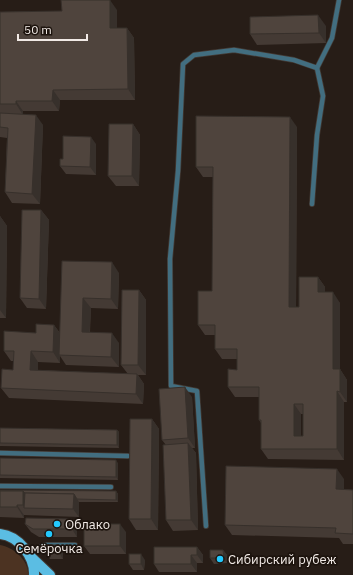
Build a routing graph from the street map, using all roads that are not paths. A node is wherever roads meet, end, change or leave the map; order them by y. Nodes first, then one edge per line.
1 (339, 0) edge
2 (317, 68) junction
3 (312, 204) dead end
4 (0, 453) edge
5 (128, 456) edge
6 (0, 486) edge
7 (111, 488) dead end
8 (206, 526) dead end
9 (0, 534) edge
10 (75, 546) dead end
11 (29, 555) junction
12 (34, 575) edge
13 (50, 575) edge

1 - 2 lane
2 - 3 lane
2 - 8 lane
4 - 5 lane
6 - 7 lane
9 - 11 main road
10 - 11 lane
11 - 12 main road
11 - 13 main road

